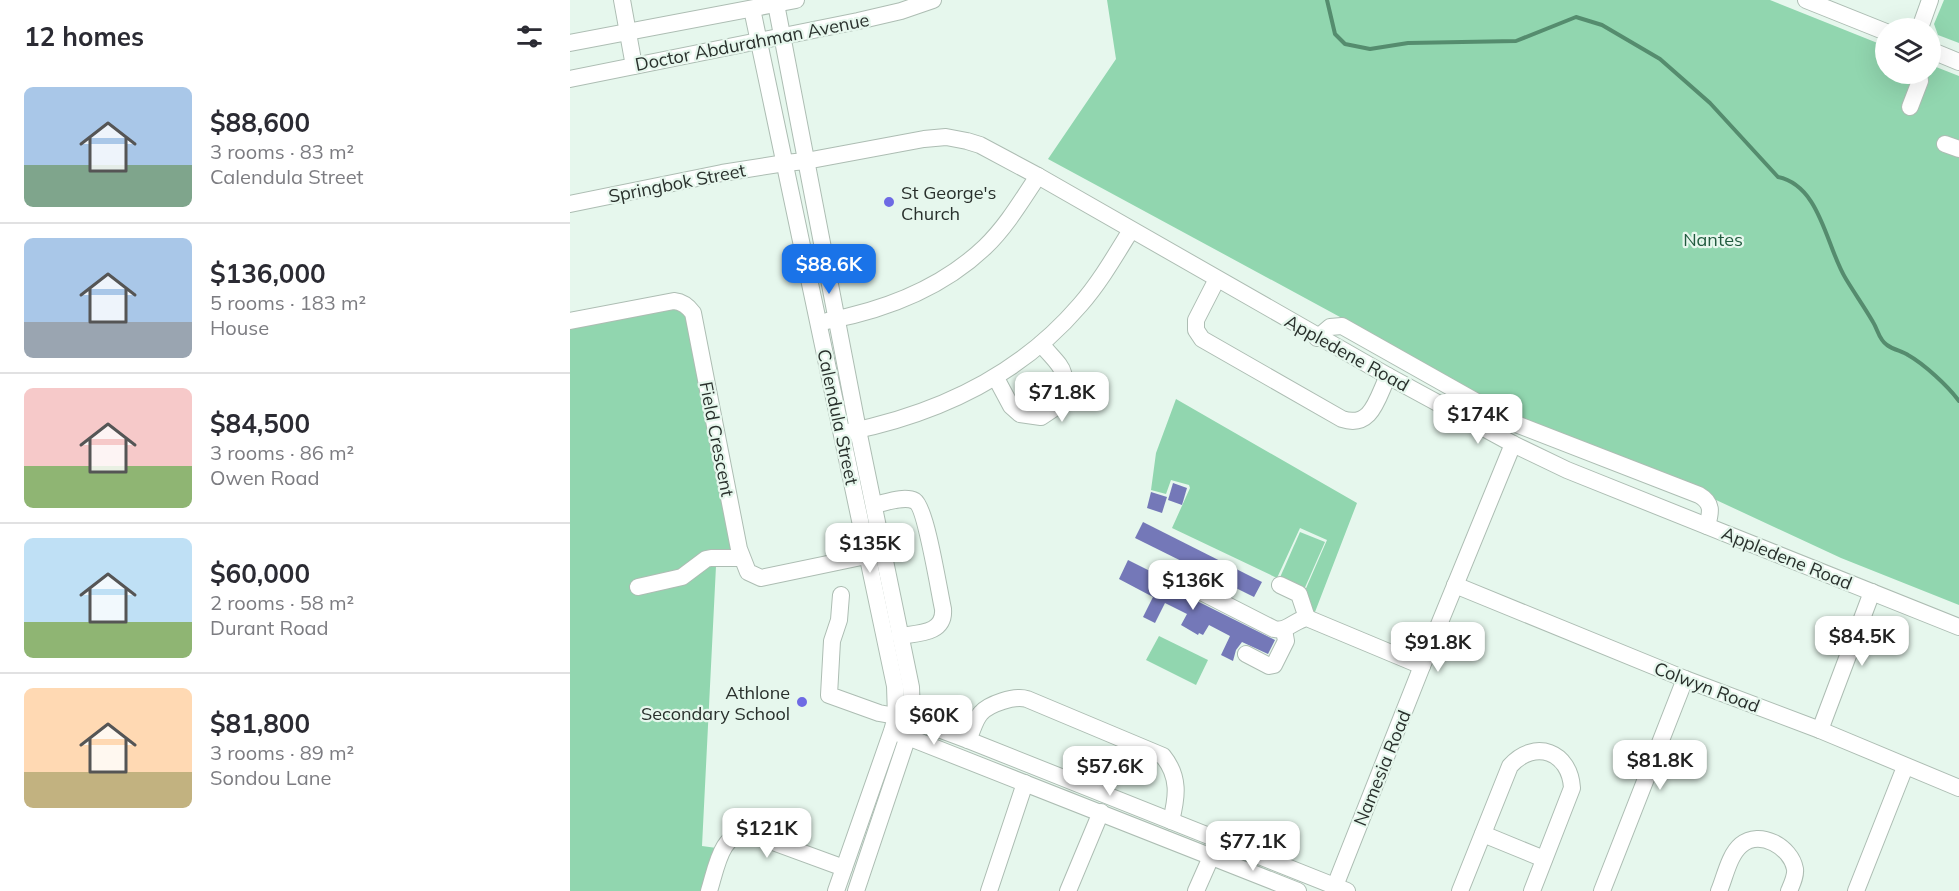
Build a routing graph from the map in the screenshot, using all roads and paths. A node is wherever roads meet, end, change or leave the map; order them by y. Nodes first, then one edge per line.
1 (622, 0) edge
2 (796, 0) edge
3 (933, 0) edge
4 (1930, 0) edge
5 (1810, 1) edge
6 (776, 4) junction
7 (752, 9) junction
8 (1924, 18) edge
9 (1875, 28) edge
10 (627, 32) junction
11 (783, 35) junction
12 (759, 40) junction
13 (570, 43) edge
14 (1941, 55) edge
15 (1959, 62) edge
16 (634, 66) junction
17 (570, 79) edge
18 (1919, 84) edge
19 (1910, 107) dead end
20 (806, 161) junction
21 (785, 163) junction
22 (1038, 176) junction
23 (570, 204) edge
24 (1131, 230) junction
25 (1217, 279) junction
26 (838, 319) junction
27 (570, 321) edge
28 (818, 322) junction
29 (1317, 338) junction
30 (1041, 344) junction
31 (1388, 376) junction
32 (996, 378) junction
33 (1516, 424) junction
34 (858, 430) junction
35 (841, 433) junction
36 (1510, 443) junction
37 (874, 505) junction
38 (1707, 526) junction
39 (866, 556) junction
40 (741, 558) junction
41 (1174, 578) dead end
42 (1280, 585) dead end
43 (1455, 585) junction
44 (638, 587) dead end
45 (1872, 592) junction
46 (841, 596) dead end
47 (1307, 618) junction
48 (1959, 627) edge
49 (1284, 630) junction
50 (900, 636) junction
51 (1246, 654) dead end
52 (1422, 666) junction
53 (1685, 679) junction
54 (900, 722) junction
55 (1820, 730) junction
56 (908, 736) junction
57 (968, 740) junction
58 (1905, 767) junction
59 (1071, 781) junction
60 (1025, 783) junction
61 (1959, 788) edge
62 (1063, 797) junction
63 (1101, 812) junction
64 (1172, 821) junction
65 (1483, 834) junction
66 (1219, 840) junction
67 (1211, 857) junction
68 (1544, 859) junction
69 (844, 868) junction
70 (1338, 889) edge
71 (709, 891) edge
72 (836, 891) edge
73 (856, 891) edge
74 (989, 891) edge
75 (1068, 891) edge
76 (1196, 891) edge
77 (1298, 891) edge
78 (1460, 891) edge
79 (1532, 891) edge
80 (1602, 891) edge
81 (1719, 891) edge
82 (1789, 891) edge
83 (1856, 891) edge

1 - 10 street
2 - 6 street, Doctor Abdurahman Avenue
3 - 11 street, Doctor Abdurahman Avenue
4 - 8 street
5 - 9 street
6 - 7 street, Doctor Abdurahman Avenue
6 - 11 street, Calendula Street
7 - 10 street, Doctor Abdurahman Avenue
7 - 12 street, Calendula Street
10 - 13 street, Doctor Abdurahman Avenue
10 - 16 street
11 - 12 street, Doctor Abdurahman Avenue
11 - 20 street, Calendula Street
12 - 16 street, Doctor Abdurahman Avenue
12 - 21 street, Calendula Street
14 - 15 street
16 - 17 street, Doctor Abdurahman Avenue
18 - 19 street
20 - 21 street, Springbok Street
20 - 22 street, Appledene Road
20 - 26 street, Calendula Street
21 - 23 street, Springbok Street
21 - 28 street, Calendula Street
22 - 24 street, Appledene Road
22 - 26 street
24 - 25 street, Appledene Road
24 - 30 street
25 - 29 street, Appledene Road
25 - 31 street
26 - 28 street
26 - 34 street, Calendula Street
27 - 40 street, Field Crescent
28 - 35 street, Calendula Street
29 - 31 street, Appledene Road
29 - 33 street
30 - 32 street
30 - 32 street
31 - 36 street, Appledene Road
32 - 34 street
33 - 36 street, Namesia Road
33 - 38 street
34 - 35 street
34 - 37 street, Calendula Street
35 - 39 street, Calendula Street
36 - 38 street, Appledene Road
36 - 43 street, Namesia Road
37 - 50 street, Calendula Street
37 - 50 street, Calendula Street
38 - 45 street, Appledene Road
39 - 40 street
39 - 54 street, Calendula Street
40 - 44 street
41 - 49 street
42 - 47 street
43 - 52 street, Namesia Road
43 - 53 street, Colwyn Road
45 - 48 street, Appledene Road
45 - 55 street
46 - 54 street
47 - 49 street
47 - 52 street
49 - 51 street
50 - 54 street, Calendula Street
52 - 70 street, Namesia Road
53 - 55 street, Colwyn Road
53 - 80 street
54 - 56 street, Calendula Street
54 - 57 street
54 - 69 street, Calendula Street
55 - 58 street, Colwyn Road
56 - 60 street
56 - 73 street, Calendula Street
57 - 59 street
57 - 64 street
58 - 61 street, Colwyn Road
58 - 83 street
59 - 62 street
59 - 64 street
60 - 62 street
60 - 74 street
62 - 63 street
63 - 67 street
63 - 75 street
64 - 66 street
65 - 68 street
65 - 68 street
65 - 78 street
66 - 67 street
66 - 70 street
67 - 76 street
67 - 77 street
68 - 79 street
69 - 71 street
69 - 72 street, Calendula Street
81 - 82 street

